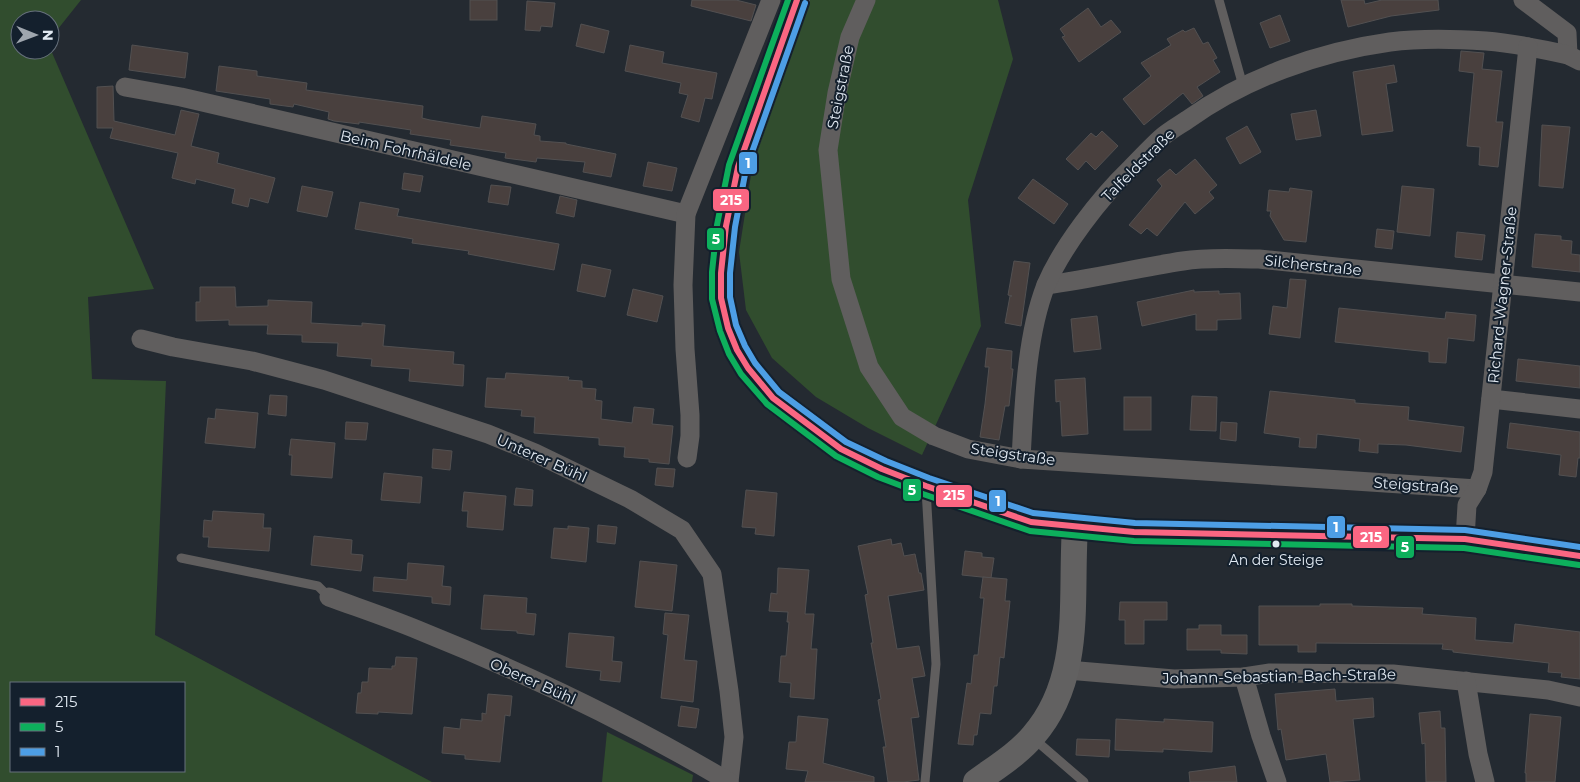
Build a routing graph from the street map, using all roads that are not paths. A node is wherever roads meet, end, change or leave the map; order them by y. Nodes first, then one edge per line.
1 (771, 0) edge
2 (797, 0) edge
3 (866, 0) edge
4 (1219, 0) edge
5 (1523, 0) edge
6 (1528, 47) junction
7 (1574, 58) edge
8 (1243, 86) junction
9 (125, 87) dead end
10 (686, 214) junction
11 (1502, 284) junction
12 (1046, 285) junction
13 (1580, 292) edge
14 (141, 339) dead end
15 (1491, 399) junction
16 (1580, 409) edge
17 (688, 458) dead end
18 (1021, 459) junction
19 (926, 486) junction
20 (1477, 489) junction
21 (1075, 528) junction
22 (1465, 539) junction
23 (1580, 556) edge
24 (181, 558) dead end
25 (329, 597) joint
26 (1066, 670) junction
27 (1244, 676) junction
28 (1466, 681) junction
29 (1580, 697) edge
30 (1032, 738) junction
31 (729, 782) edge
32 (925, 782) edge
33 (976, 782) edge
34 (1084, 782) edge
35 (1278, 782) edge
36 (1485, 782) edge

1 - 10 street
2 - 19 main road
3 - 18 street, Steigstraße
4 - 8 lane
5 - 7 street
6 - 7 street, Talfeldstraße
6 - 8 street, Talfeldstraße
6 - 11 street, Richard-Wagner-Straße
8 - 12 street, Talfeldstraße
9 - 10 street, Beim Fohrhäldele
10 - 17 street
11 - 12 street, Silcherstraße
11 - 13 street, Silcherstraße
11 - 15 street, Richard-Wagner-Straße
12 - 18 street, Talfeldstraße
14 - 31 street, Unterer Bühl
15 - 16 street
15 - 20 street, Richard-Wagner-Straße
18 - 20 street, Steigstraße
19 - 21 main road
19 - 32 lane
20 - 22 street, Richard-Wagner-Straße
21 - 22 main road
21 - 26 main road
22 - 23 main road
24 - 25 lane
25 - 31 street, Oberer Bühl
26 - 27 street, Johann-Sebastian-Bach-Straße
26 - 30 main road
27 - 28 street, Johann-Sebastian-Bach-Straße
27 - 35 street
28 - 29 street, Johann-Sebastian-Bach-Straße
28 - 36 street
30 - 33 main road
30 - 34 lane

